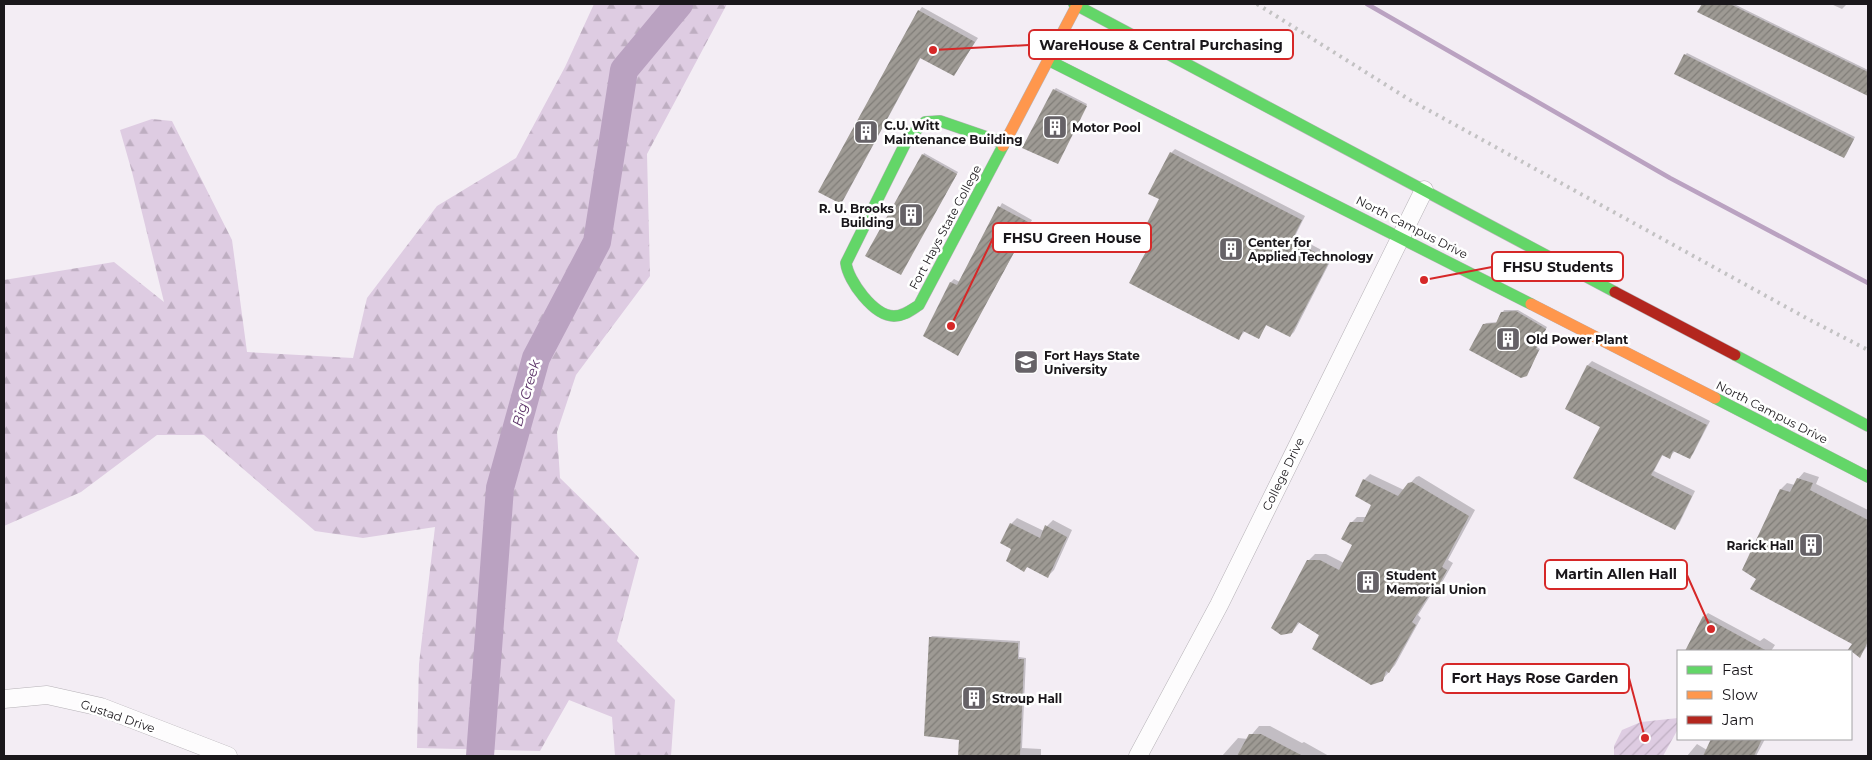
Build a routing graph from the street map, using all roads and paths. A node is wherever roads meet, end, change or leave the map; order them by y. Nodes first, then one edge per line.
1 (1076, 4) edge
2 (1048, 60) junction
3 (1004, 143) junction
4 (1424, 190) junction
5 (1401, 237) junction
6 (1868, 426) edge
7 (1868, 477) edge
8 (4, 699) edge
9 (228, 756) edge
10 (1138, 756) edge

1 - 2 street, Fort Hays State College
1 - 4 street
2 - 3 street, Fort Hays State College
2 - 5 street, North Campus Drive
3 - 3 street, Fort Hays State College
4 - 5 street, College Drive
4 - 6 street
5 - 7 street, North Campus Drive
5 - 10 street, College Drive
8 - 9 street, Gustad Drive

